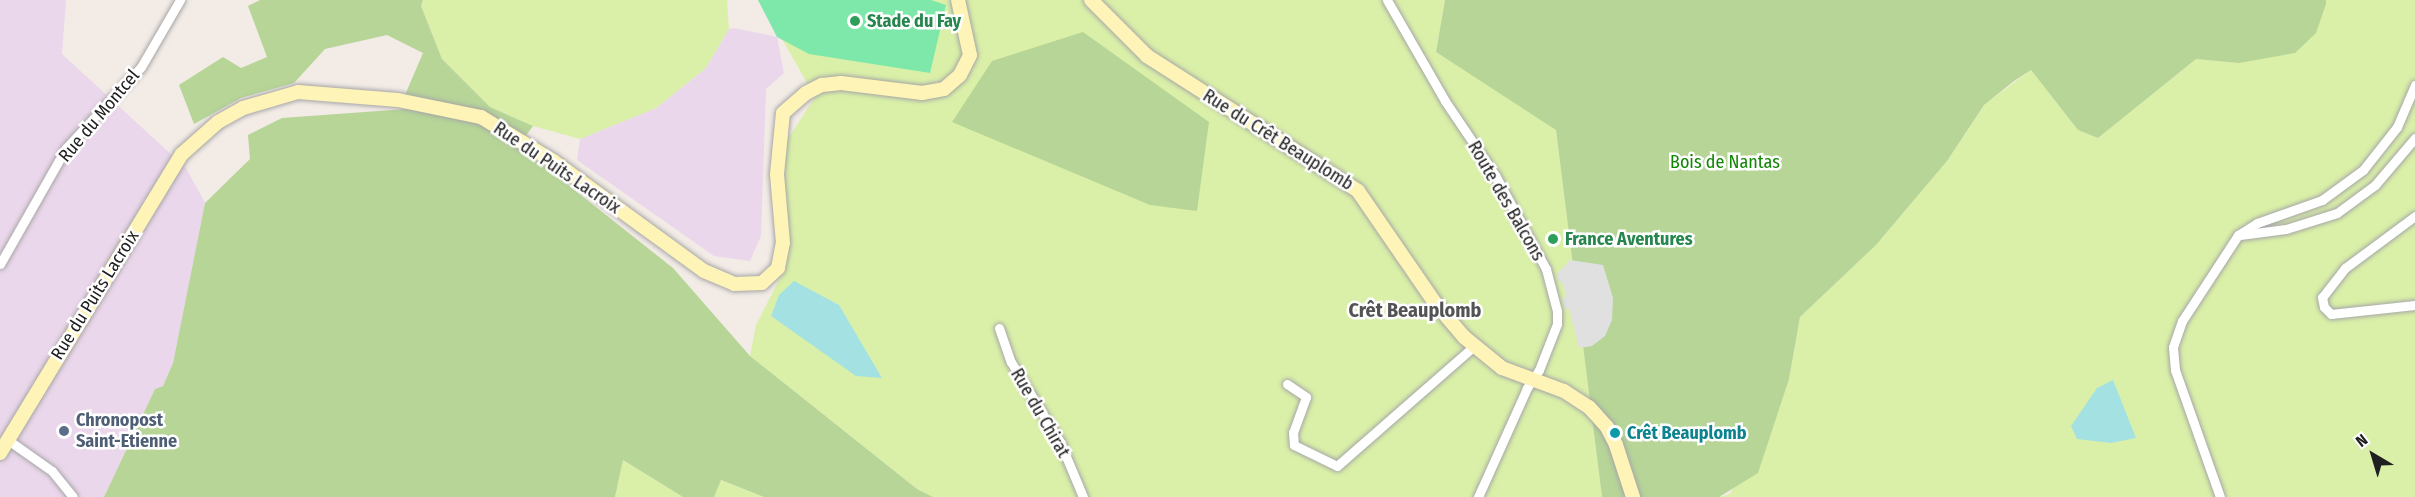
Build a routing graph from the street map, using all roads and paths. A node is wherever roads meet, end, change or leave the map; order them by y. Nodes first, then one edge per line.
1 (180, 0) edge
2 (958, 0) edge
3 (1091, 0) edge
4 (1387, 0) edge
5 (2415, 85) edge
6 (2415, 138) edge
7 (2415, 216) edge
8 (2238, 235) junction
9 (0, 264) edge
10 (2415, 304) edge
11 (999, 328) dead end
12 (1474, 346) junction
13 (1533, 381) junction
14 (1287, 384) dead end
15 (8, 440) junction
16 (0, 453) edge
17 (73, 497) edge
18 (1083, 497) edge
19 (1478, 497) edge
20 (1633, 497) edge
21 (2220, 497) edge

1 - 9 street, Rue du Montcel
2 - 15 street, Rue du Puits Lacroix
3 - 12 street, Rue du Crêt Beauplomb
4 - 13 street, Route des Balcons
5 - 8 street
6 - 8 street
7 - 10 street
8 - 21 street
11 - 18 street, Rue du Chirat
12 - 13 street, Rue du Crêt Beauplomb
12 - 14 street
13 - 19 street, Route des Balcons
13 - 20 street, Rue du Crêt Beauplomb
15 - 16 street, Rue du Puits Lacroix
15 - 17 street

